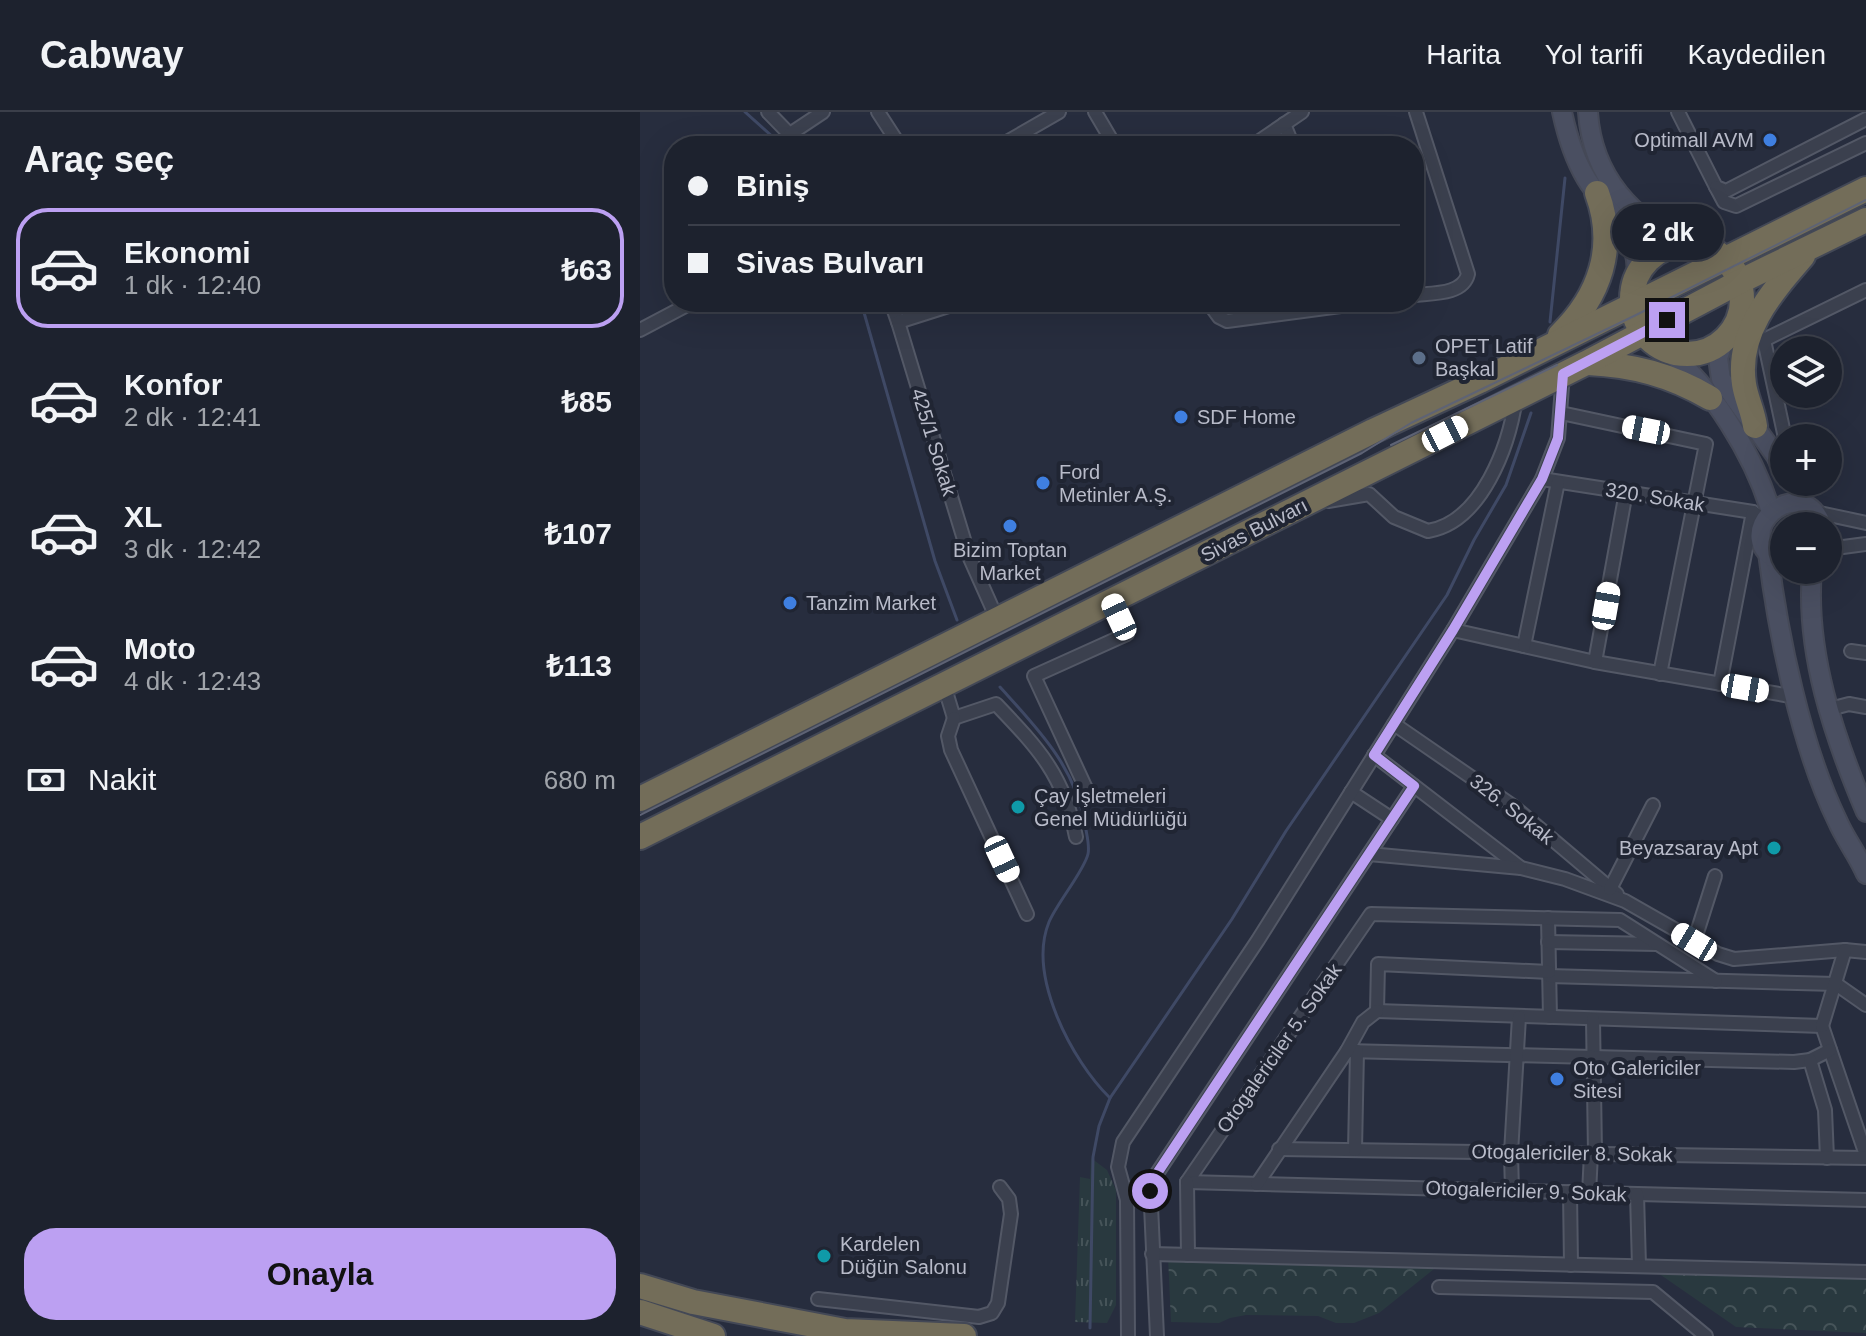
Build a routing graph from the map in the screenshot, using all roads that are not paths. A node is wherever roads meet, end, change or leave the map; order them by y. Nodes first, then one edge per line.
1 (768, 112) edge
2 (823, 112) edge
3 (878, 112) edge
4 (1059, 112) edge
5 (1095, 112) edge
6 (1302, 112) edge
7 (1416, 112) edge
8 (1562, 112) edge
9 (1588, 112) edge
10 (1678, 112) edge
11 (1866, 119) edge
12 (1284, 124) junction
13 (790, 134) joint
14 (894, 136) edge
15 (1017, 136) edge
16 (1109, 136) edge
17 (1267, 136) edge
18 (1289, 136) edge
19 (1424, 136) edge
20 (1424, 137) edge
21 (1866, 143) edge
22 (1716, 187) junction
23 (1866, 189) edge
24 (1597, 193) junction
25 (1866, 220) edge
26 (1789, 228) junction
27 (1694, 245) junction
28 (1811, 247) junction
29 (1725, 259) junction
30 (1636, 277) junction
31 (1739, 282) junction
32 (1866, 290) edge
33 (1424, 293) edge
34 (1632, 305) junction
35 (675, 312) edge
36 (894, 312) edge
37 (930, 312) edge
38 (1215, 312) edge
39 (1296, 312) edge
40 (640, 314) edge
41 (898, 322) junction
42 (645, 328) edge
43 (1643, 333) junction
44 (1725, 338) junction
45 (1552, 344) junction
46 (1666, 350) junction
47 (1586, 363) junction
48 (1563, 374) junction
49 (1516, 398) junction
50 (1710, 398) junction
51 (1561, 413) junction
52 (1784, 424) edge
53 (1755, 426) junction
54 (1770, 450) edge
55 (1542, 479) junction
56 (1558, 482) junction
57 (1626, 492) junction
58 (1694, 503) junction
59 (1303, 505) junction
60 (1806, 512) edge
61 (1763, 515) junction
62 (1842, 519) edge
63 (1866, 523) edge
64 (1866, 544) edge
65 (1842, 547) edge
66 (1768, 553) joint
67 (1811, 584) edge
68 (1112, 601) junction
69 (998, 621) junction
70 (1453, 630) junction
71 (1524, 646) junction
72 (1851, 651) dead end
73 (1866, 653) edge
74 (1595, 662) junction
75 (1660, 674) junction
76 (1720, 684) junction
77 (944, 685) junction
78 (1796, 697) junction
79 (1866, 707) edge
80 (1830, 709) junction
81 (954, 718) junction
82 (1394, 724) junction
83 (1374, 755) junction
84 (1414, 786) junction
85 (1351, 792) junction
86 (1090, 797) dead end
87 (640, 799) edge
88 (1653, 805) dead end
89 (1866, 812) edge
90 (1392, 819) junction
91 (640, 837) edge
92 (1076, 837) dead end
93 (1369, 854) junction
94 (1521, 868) junction
95 (1866, 874) edge
96 (1715, 876) dead end
97 (1610, 889) junction
98 (1625, 901) junction
99 (1027, 914) dead end
100 (1548, 918) junction
101 (1548, 942) junction
102 (1694, 942) junction
103 (1658, 944) junction
104 (1845, 950) junction
105 (1866, 952) edge
106 (1549, 974) junction
107 (1716, 981) junction
108 (1836, 984) junction
109 (1866, 1005) edge
110 (1377, 1011) junction
111 (1519, 1017) junction
112 (1550, 1017) junction
113 (1593, 1019) junction
114 (1822, 1026) junction
115 (1830, 1050) junction
116 (1352, 1051) junction
117 (1517, 1055) junction
118 (1594, 1057) junction
119 (1810, 1060) junction
120 (1279, 1149) junction
121 (1355, 1150) junction
122 (1511, 1153) junction
123 (1593, 1154) junction
124 (1866, 1157) edge
125 (1827, 1158) junction
126 (1187, 1182) junction
127 (1257, 1184) junction
128 (1000, 1187) dead end
129 (1150, 1191) junction
130 (1512, 1191) junction
131 (1124, 1192) junction
132 (1570, 1192) junction
133 (1589, 1193) junction
134 (1637, 1194) junction
135 (1866, 1200) edge
136 (1152, 1254) junction
137 (1188, 1255) junction
138 (1571, 1265) junction
139 (1639, 1266) junction
140 (640, 1271) edge
141 (1866, 1272) edge
142 (640, 1286) edge
143 (1439, 1287) dead end
144 (818, 1299) dead end
145 (640, 1312) edge
146 (966, 1329) edge
147 (640, 1330) edge
148 (845, 1331) junction
149 (662, 1336) edge
150 (713, 1336) edge
151 (1128, 1336) edge
152 (1157, 1336) edge
153 (1706, 1336) edge

1 - 13 street
2 - 13 street
3 - 14 street
4 - 15 street
5 - 16 street
6 - 12 street
7 - 19 street
8 - 24 street
9 - 27 street
10 - 22 street
11 - 22 street
12 - 17 street
12 - 18 street
20 - 33 street
21 - 22 street
23 - 26 highway, Sivas Bulvarı
24 - 30 street
24 - 45 highway
25 - 28 highway, Sivas Bulvarı
26 - 27 highway
26 - 29 highway, Sivas Bulvarı
27 - 29 highway
27 - 30 highway
28 - 31 highway, Sivas Bulvarı
28 - 53 highway
29 - 31 highway
29 - 34 highway, Sivas Bulvarı
30 - 34 highway
31 - 43 highway, Sivas Bulvarı
31 - 44 highway
32 - 52 street
34 - 43 highway
34 - 45 highway, Sivas Bulvarı
35 - 42 street
36 - 41 street, 425/1 Sokak
37 - 41 street
38 - 39 street
40 - 42 street
41 - 69 street, 425/1 Sokak
43 - 46 highway
43 - 47 highway, Sivas Bulvarı
44 - 46 highway
44 - 53 street
45 - 69 highway, Sivas Bulvarı
46 - 50 street
47 - 48 highway, Sivas Bulvarı
47 - 50 highway
48 - 49 highway, Sivas Bulvarı
48 - 51 street
49 - 59 highway, Sivas Bulvarı
49 - 59 street
50 - 61 street
51 - 55 street
51 - 58 street
53 - 54 street
55 - 56 street, 320. Sokak
55 - 70 street
56 - 57 street, 320. Sokak
56 - 71 street
57 - 58 street, 320. Sokak
57 - 74 street
58 - 61 street, 320. Sokak
58 - 75 street
59 - 68 highway, Sivas Bulvarı
60 - 61 street
61 - 66 street
61 - 76 street
62 - 63 street
64 - 65 street
66 - 78 street
67 - 80 street
68 - 77 highway, Sivas Bulvarı
68 - 86 street
69 - 87 highway, Sivas Bulvarı
70 - 71 street
70 - 82 street
71 - 74 street
72 - 73 street
74 - 75 street
75 - 76 street
76 - 78 street
77 - 81 street
77 - 91 highway, Sivas Bulvarı
78 - 95 street
79 - 80 street
80 - 89 street
81 - 92 street
81 - 99 street
82 - 83 street
82 - 97 street, 326. Sokak
83 - 84 street
83 - 85 street
84 - 90 street
84 - 94 street
85 - 90 street
85 - 131 street
88 - 97 street
90 - 93 street
93 - 94 street
93 - 129 street
94 - 98 street
96 - 102 street
97 - 98 street, 326. Sokak
98 - 102 street
100 - 101 street
100 - 103 street
100 - 126 street, Otogalericiler 5. Sokak
101 - 103 street
101 - 106 street
102 - 104 street
103 - 107 street
104 - 105 street
104 - 108 street
106 - 107 street
106 - 110 street
106 - 112 street
107 - 108 street
108 - 109 street
108 - 114 street
110 - 111 street
110 - 116 street
111 - 112 street
111 - 117 street
112 - 113 street
113 - 114 street
113 - 118 street
114 - 115 street
115 - 119 street
115 - 124 street
116 - 117 street
116 - 120 street
116 - 121 street
117 - 118 street
117 - 122 street
118 - 119 street
118 - 123 street
119 - 125 street
120 - 121 street, Otogalericiler 8. Sokak
120 - 127 street
121 - 122 street, Otogalericiler 8. Sokak
122 - 123 street, Otogalericiler 8. Sokak
122 - 130 street
123 - 125 street, Otogalericiler 8. Sokak
123 - 133 street
124 - 125 street, Otogalericiler 8. Sokak
126 - 127 street, Otogalericiler 9. Sokak
126 - 137 street
127 - 130 street, Otogalericiler 9. Sokak
128 - 146 street
129 - 131 street
129 - 136 street
130 - 132 street, Otogalericiler 9. Sokak
131 - 151 street
132 - 133 street, Otogalericiler 9. Sokak
132 - 138 street
133 - 134 street, Otogalericiler 9. Sokak
134 - 135 street, Otogalericiler 9. Sokak
134 - 139 street
136 - 137 street
136 - 152 street
137 - 138 street
138 - 139 street
139 - 141 street
140 - 148 highway
142 - 148 highway
143 - 153 street
144 - 146 street
145 - 150 highway
146 - 148 highway
147 - 149 highway

